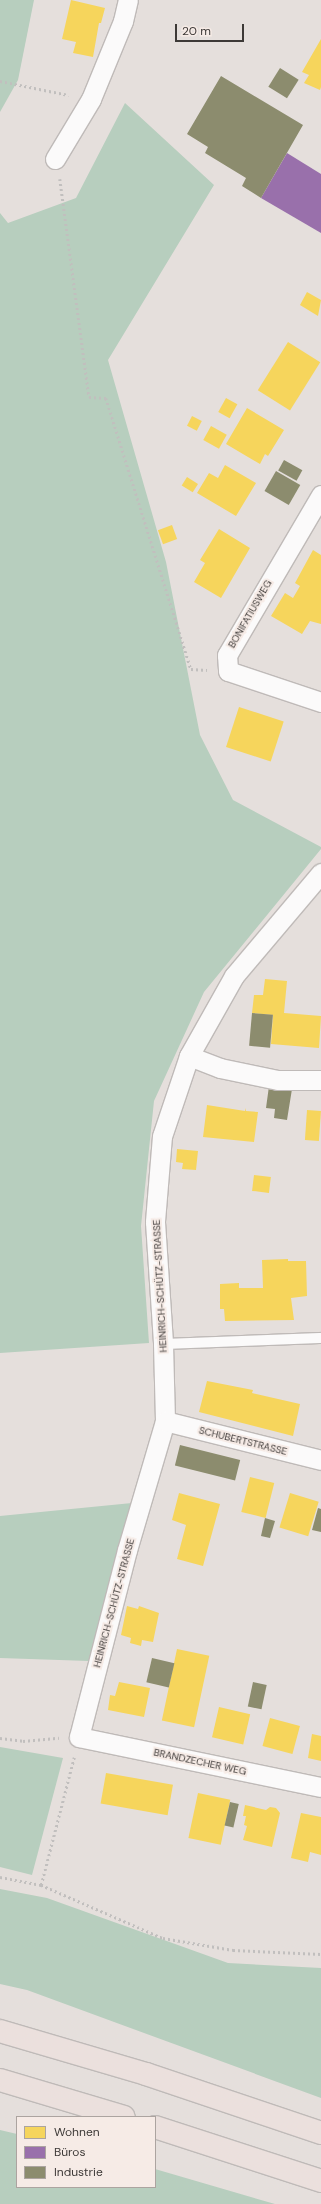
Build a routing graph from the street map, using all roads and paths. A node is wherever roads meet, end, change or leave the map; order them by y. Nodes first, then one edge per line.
1 (128, 0) edge
2 (0, 81) edge
3 (92, 99) junction
4 (55, 159) dead end
5 (64, 196) dead end
6 (321, 496) edge
7 (200, 669) dead end
8 (321, 702) edge
9 (321, 873) edge
10 (189, 1056) junction
11 (321, 1080) edge
12 (321, 1338) edge
13 (163, 1344) junction
14 (165, 1421) junction
15 (321, 1460) edge
16 (79, 1736) junction
17 (0, 1738) edge
18 (321, 1787) edge
19 (0, 1877) edge
20 (41, 1885) junction
21 (321, 1954) edge
22 (0, 2031) edge
23 (0, 2080) edge
24 (121, 2116) edge
25 (156, 2127) edge
26 (321, 2133) edge
27 (321, 2181) edge

1 - 3 street
2 - 3 path
3 - 4 street
5 - 7 path
6 - 8 street, BONIFATIUSWEG
9 - 10 street, HEINRICH-SCHÜTZ-STRASSE
10 - 11 street
10 - 13 street, HEINRICH-SCHÜTZ-STRASSE
12 - 13 lane
13 - 14 street, HEINRICH-SCHÜTZ-STRASSE
14 - 15 street, SCHUBERTSTRASSE
14 - 16 street, HEINRICH-SCHÜTZ-STRASSE
16 - 17 path
16 - 18 street, BRANDZECHER WEG
16 - 20 path
19 - 20 path
20 - 21 path
22 - 26 highway
23 - 24 highway
25 - 27 highway

